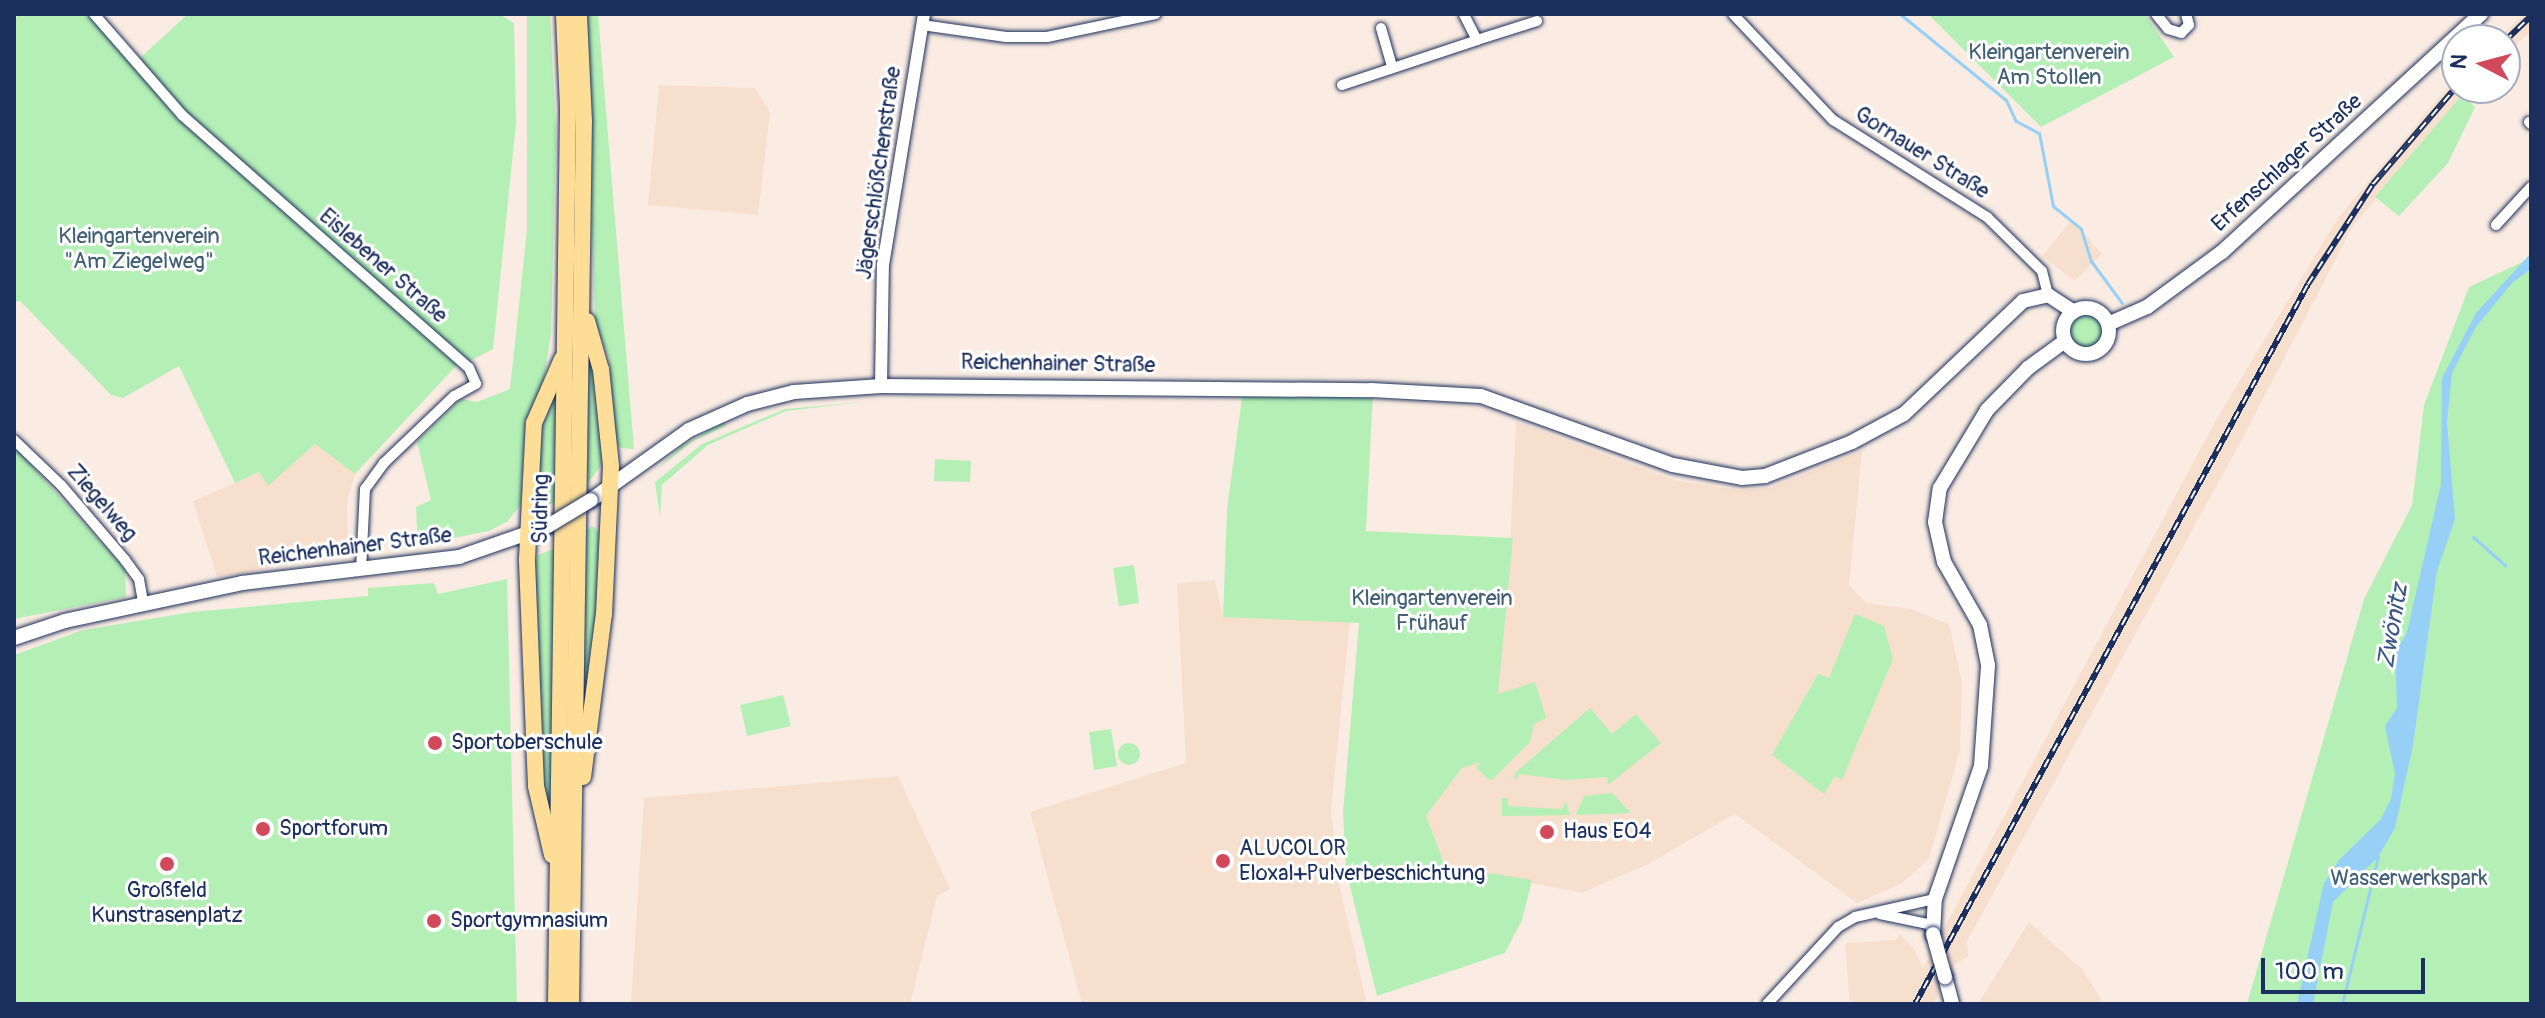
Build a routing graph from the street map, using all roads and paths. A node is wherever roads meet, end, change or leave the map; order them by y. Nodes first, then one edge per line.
1 (94, 14) edge
2 (564, 14) edge
3 (579, 14) edge
4 (1156, 14) edge
5 (1464, 14) edge
6 (1733, 14) edge
7 (2156, 14) edge
8 (2186, 14) edge
9 (2481, 14) edge
10 (923, 20) edge
11 (1537, 21) dead end
12 (1381, 28) dead end
13 (1477, 40) junction
14 (1392, 66) junction
15 (1342, 85) dead end
16 (2531, 187) edge
17 (2496, 225) dead end
18 (2048, 295) junction
19 (582, 300) junction
20 (2073, 311) junction
21 (2108, 324) junction
22 (2065, 341) junction
23 (565, 349) junction
24 (881, 386) junction
25 (14, 440) edge
26 (608, 490) junction
27 (529, 534) junction
28 (361, 570) junction
29 (143, 602) junction
30 (14, 638) edge
31 (575, 822) junction
32 (557, 876) junction
33 (1935, 899) junction
34 (1878, 913) junction
35 (1932, 930) junction
36 (556, 1004) edge
37 (571, 1004) edge
38 (1767, 1004) edge
39 (1952, 1004) edge

1 - 28 street, Eislebener Straße
2 - 23 main road, Südring
3 - 19 main road, Südring
4 - 10 street
5 - 13 street
6 - 18 street, Gornauer Straße
7 - 8 street
9 - 21 main road, Erfenschlager Straße
10 - 24 street, Jägerschlößchenstraße
11 - 13 street
12 - 14 street
13 - 14 street
14 - 15 street
16 - 17 street
18 - 20 main road
18 - 24 main road, Reichenhainer Straße
19 - 26 main road
19 - 31 main road, Südring
20 - 21 main road
20 - 22 main road
21 - 22 main road
22 - 33 main road
23 - 27 main road
23 - 32 main road, Südring
24 - 26 main road, Reichenhainer Straße
25 - 29 street, Ziegelweg
26 - 27 main road, Reichenhainer Straße, bridge
26 - 31 main road
27 - 28 main road, Reichenhainer Straße
27 - 32 main road
28 - 29 main road, Reichenhainer Straße
29 - 30 main road, Reichenhainer Straße
31 - 37 main road, Südring
32 - 36 main road, Südring
33 - 34 street
33 - 35 main road
34 - 35 street
34 - 38 street
35 - 39 main road, bridge

